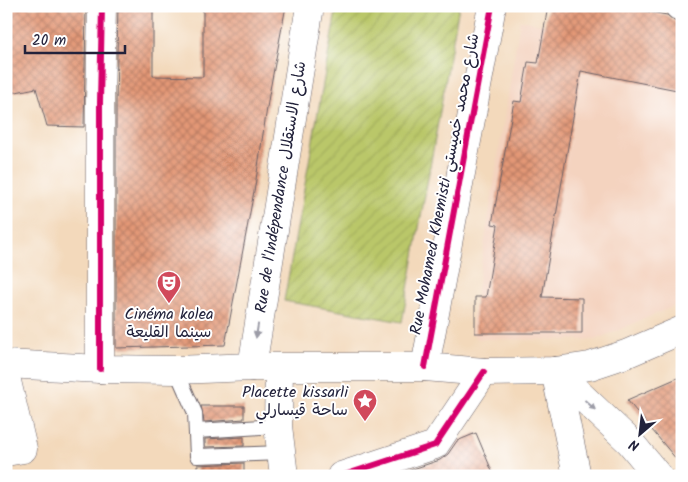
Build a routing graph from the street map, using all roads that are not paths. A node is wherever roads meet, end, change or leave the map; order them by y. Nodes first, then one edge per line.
1 (102, 6) edge
2 (310, 6) edge
3 (492, 6) edge
4 (682, 330) edge
5 (6, 364) edge
6 (252, 367) junction
7 (425, 367) junction
8 (279, 368) junction
9 (100, 369) junction
10 (176, 370) junction
11 (555, 371) junction
12 (484, 372) junction
13 (6, 378) edge
14 (278, 426) junction
15 (196, 431) junction
16 (6, 452) edge
17 (282, 464) edge
18 (341, 476) edge
19 (577, 476) edge
20 (658, 476) edge

1 - 9 main road
2 -> 6 main road, Rue de l'Indépendance شارع الاستقلال
3 - 7 main road, Rue Mohamed Khemisti شارع محمد خميستي
4 - 11 main road
5 - 9 main road
6 - 8 main road
6 - 10 main road
7 - 8 main road
7 - 12 main road
8 - 14 main road
9 - 10 main road
10 - 15 lane
11 - 12 main road
11 - 19 main road
11 -> 20 main road
12 - 18 main road
13 - 16 main road
14 - 15 lane
14 - 17 main road
15 - 17 lane

